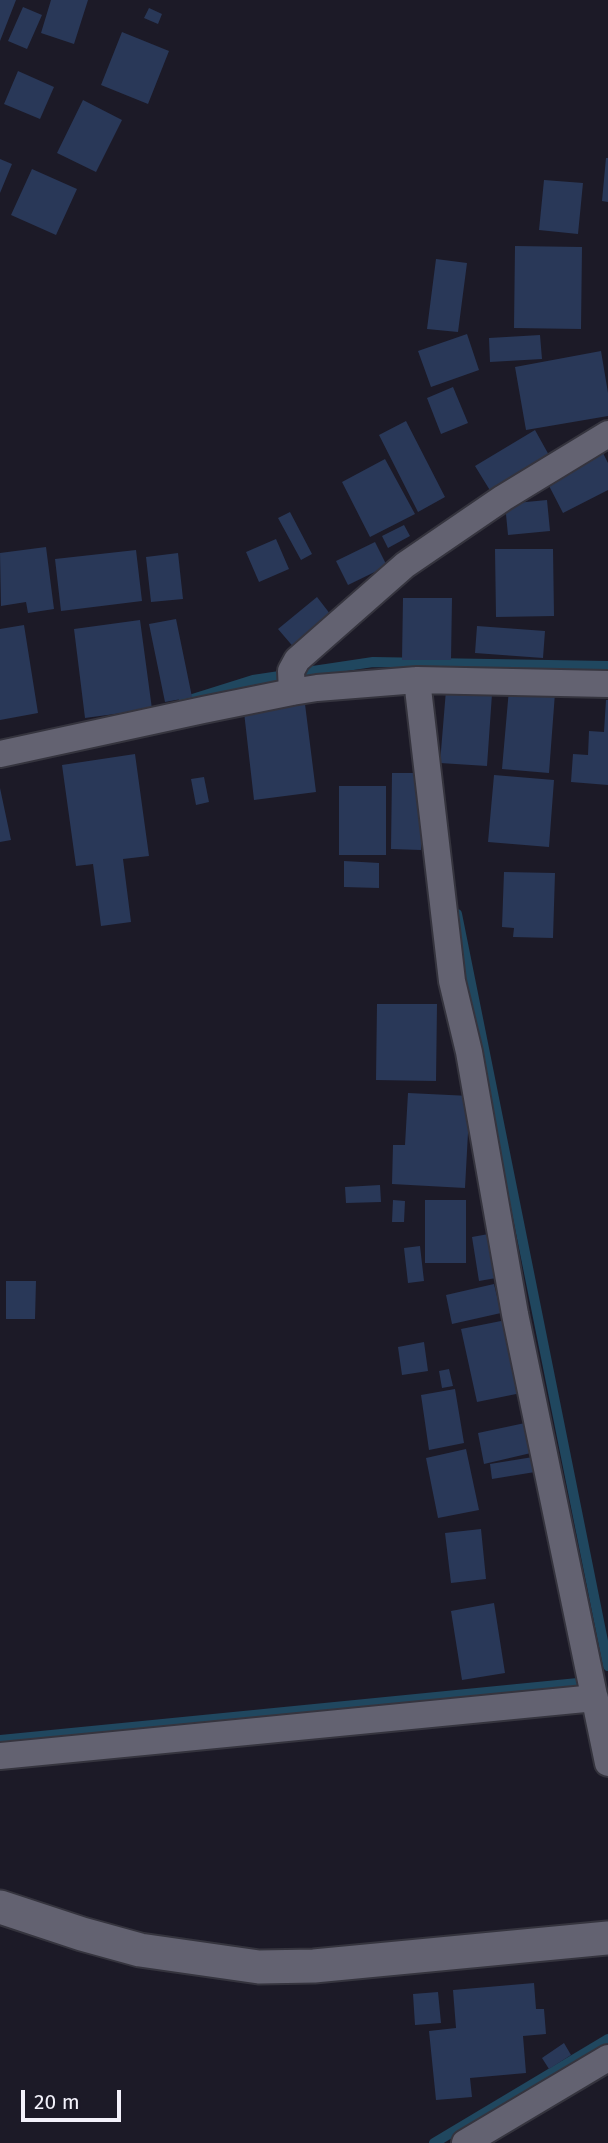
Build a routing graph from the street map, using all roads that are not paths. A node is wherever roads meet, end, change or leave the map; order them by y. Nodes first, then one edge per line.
1 (608, 434) edge
2 (417, 680) junction
3 (291, 681) junction
4 (608, 684) edge
5 (0, 754) edge
6 (595, 1698) junction
7 (0, 1756) edge
8 (608, 1763) edge
9 (0, 1907) edge
10 (608, 1938) edge
11 (608, 2058) edge
12 (465, 2143) edge

1 - 3 street
2 - 3 street
2 - 4 street
2 - 6 street
3 - 5 street
6 - 7 street
6 - 8 street
9 - 10 street
11 - 12 street

